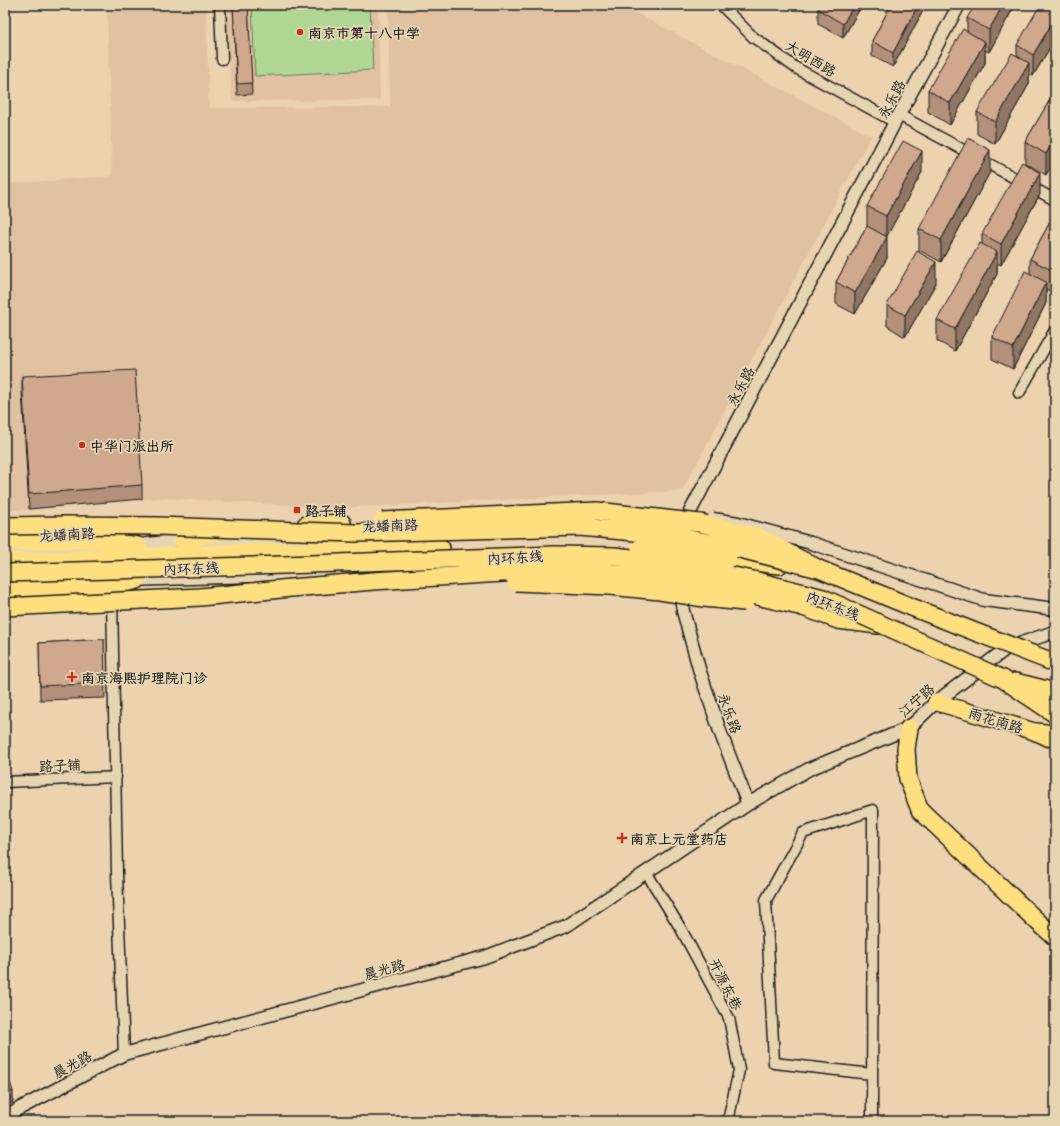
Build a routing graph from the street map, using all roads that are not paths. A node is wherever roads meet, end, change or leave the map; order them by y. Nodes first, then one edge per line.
1 (220, 5) edge
2 (721, 5) edge
3 (959, 5) edge
4 (222, 59) dead end
5 (897, 118) junction
6 (1055, 200) edge
7 (1055, 330) edge
8 (1019, 393) dead end
9 (597, 511) junction
10 (5, 526) edge
11 (182, 540) junction
12 (5, 542) edge
13 (681, 544) junction
14 (138, 546) junction
15 (5, 552) edge
16 (5, 562) edge
17 (430, 570) junction
18 (819, 570) junction
19 (678, 572) junction
20 (5, 573) edge
21 (137, 580) junction
22 (5, 581) edge
23 (112, 587) junction
24 (5, 589) edge
25 (5, 607) edge
26 (803, 607) junction
27 (1055, 609) edge
28 (883, 626) junction
29 (1055, 632) edge
30 (1055, 663) edge
31 (1003, 679) junction
32 (1055, 692) edge
33 (936, 702) junction
34 (1055, 714) edge
35 (909, 728) junction
36 (1036, 732) junction
37 (1055, 734) edge
38 (1055, 741) edge
39 (116, 777) junction
40 (5, 782) edge
41 (748, 804) junction
42 (646, 872) junction
43 (1055, 937) edge
44 (124, 1054) junction
45 (872, 1074) junction
46 (5, 1116) edge
47 (728, 1121) edge
48 (872, 1121) edge

1 - 4 street
2 - 5 street, 大明西路
3 - 5 street, 永乐路
5 - 6 street, 大明西路
5 - 13 street, 永乐路
7 - 8 street
9 - 11 highway, bridge
9 - 18 highway, bridge
9 - 27 street, bridge
10 - 18 highway, bridge
11 - 13 street, 龙蟠南路
11 - 14 street, 龙蟠南路
12 - 14 highway
13 - 19 street, 永乐路
14 - 15 street, 龙蟠南路
16 - 18 highway, 内环东线, bridge
17 - 19 street
17 - 21 street
17 - 26 highway, bridge
18 - 30 highway, 内环东线, bridge
19 - 41 street, 永乐路
20 - 28 highway, 内环东线, bridge
21 - 22 street
21 - 23 highway
23 - 24 highway
23 - 39 street
25 - 26 highway, bridge
26 - 28 highway, bridge
28 - 31 highway, 内环东线, bridge
29 - 33 street, 江宁路
31 - 32 highway
31 - 34 highway
33 - 35 street, 江宁路
33 - 36 main road, 雨花南路
35 - 41 street, 江宁路
35 - 43 highway
36 - 37 highway
36 - 38 main road, 雨花南路
39 - 40 street, 路子铺
39 - 44 street
41 - 42 street, 晨光路
42 - 44 street, 晨光路
42 - 47 street, 开源东巷
44 - 46 street, 晨光路
45 - 45 street
45 - 48 street

